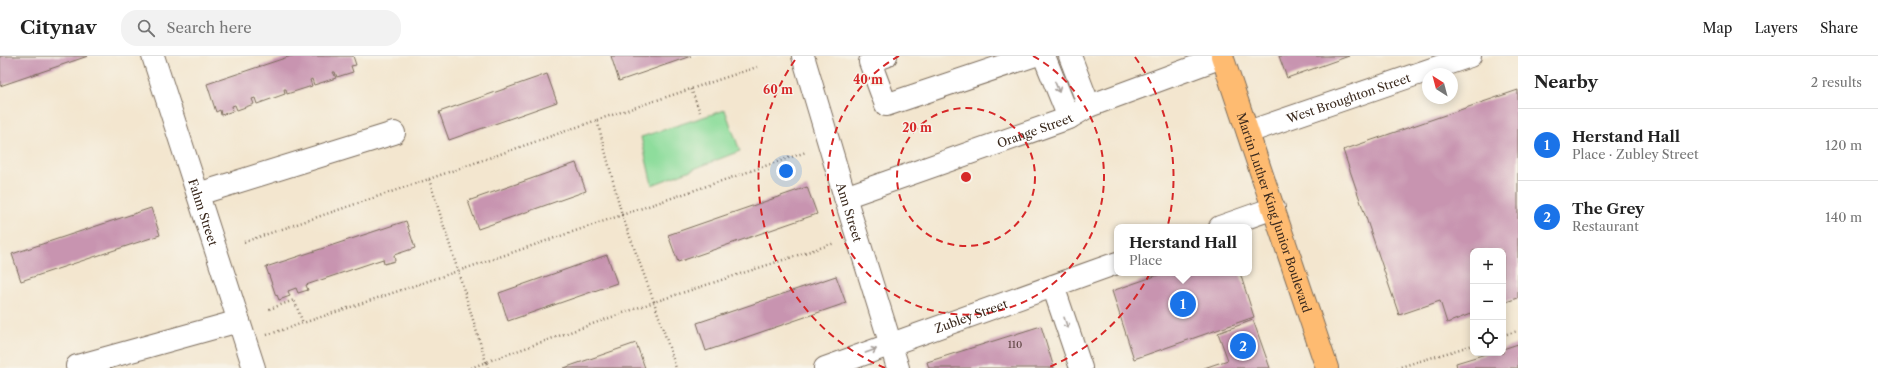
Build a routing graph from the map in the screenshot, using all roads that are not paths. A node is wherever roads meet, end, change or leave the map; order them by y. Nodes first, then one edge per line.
1 (153, 56) edge
2 (803, 56) edge
3 (1032, 56) edge
4 (1044, 56) edge
5 (1070, 56) edge
6 (1222, 56) edge
7 (1470, 56) edge
8 (875, 58) edge
9 (1089, 106) junction
10 (1069, 118) junction
11 (1248, 132) junction
12 (394, 134) dead end
13 (198, 194) junction
14 (845, 197) junction
15 (1274, 208) junction
16 (1229, 224) edge
17 (1114, 264) edge
18 (1053, 286) junction
19 (239, 321) junction
20 (891, 344) junction
21 (78, 366) dead end
22 (254, 368) edge
23 (825, 368) edge
24 (898, 368) edge
25 (1081, 368) edge
26 (1327, 368) edge

1 - 13 street, Fahm Street
2 - 14 street, Ann Street
3 - 8 street
4 -> 10 street
5 - 9 street
6 - 9 street, Orange Street
6 - 11 main road, Martin Luther King Junior Boulevard
7 - 11 street, West Broughton Street
9 - 10 street, Orange Street
10 - 14 street, Orange Street
11 - 15 main road, Martin Luther King Junior Boulevard
12 - 13 street
13 - 19 street, Fahm Street
14 - 20 street, Ann Street
15 - 16 street
15 - 26 main road, Martin Luther King Junior Boulevard
17 - 18 street, Zubley Street
18 - 20 street, Zubley Street
18 -> 25 street
19 - 21 street
19 - 22 street, Fahm Street
23 -> 20 street, Zubley Street
20 - 24 street, Ann Street

